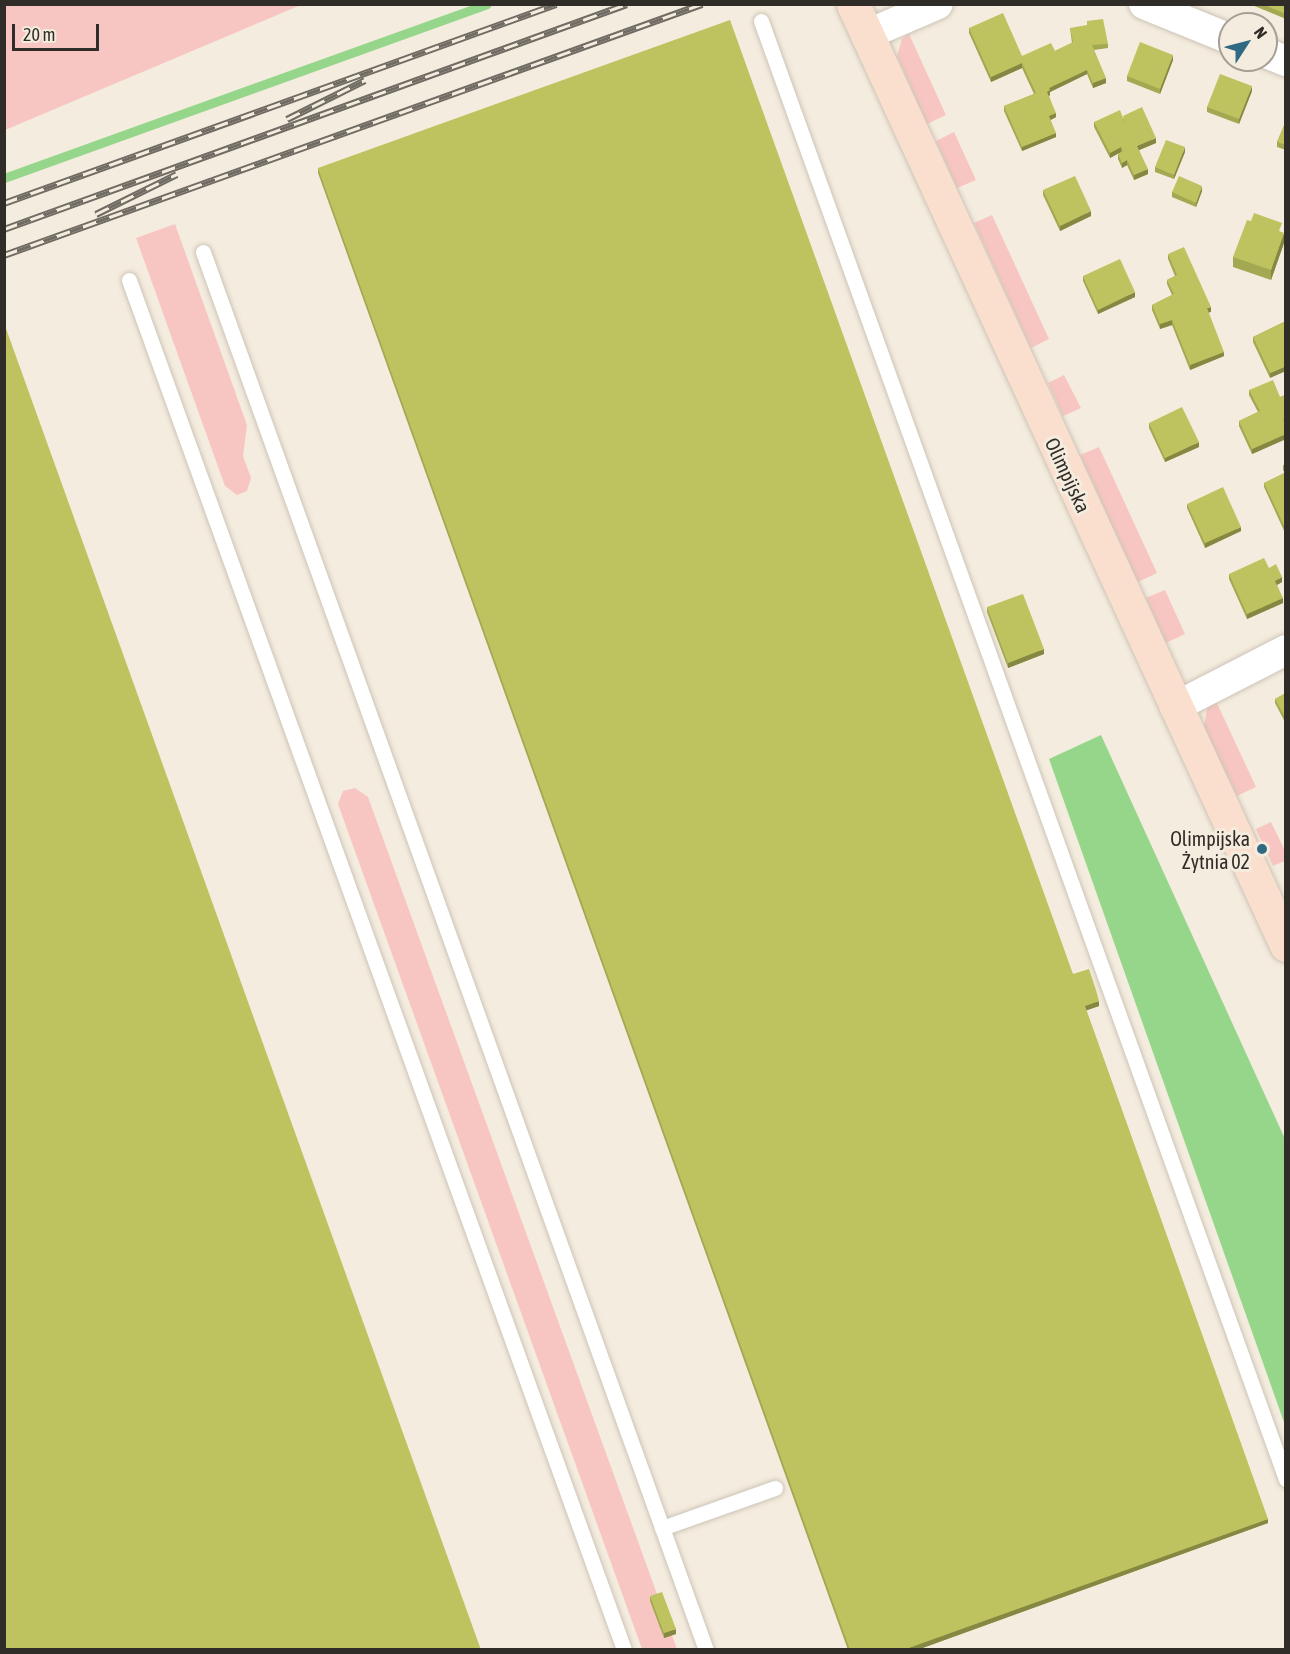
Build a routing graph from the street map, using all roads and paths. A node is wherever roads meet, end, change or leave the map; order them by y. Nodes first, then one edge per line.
1 (853, 4) edge
2 (938, 4) edge
3 (1144, 4) edge
4 (761, 21) dead end
5 (1218, 34) edge
6 (866, 35) junction
7 (203, 252) dead end
8 (129, 280) dead end
9 (1286, 650) edge
10 (1175, 707) junction
11 (1286, 945) edge
12 (1286, 1479) edge
13 (775, 1488) dead end
14 (662, 1528) junction
15 (624, 1650) edge
16 (706, 1650) edge

1 - 6 street, Olimpijska
2 - 6 street
3 - 5 street
4 - 12 lane
6 - 10 street, Olimpijska
7 - 14 lane
8 - 15 lane
9 - 10 street
10 - 11 street, Olimpijska
13 - 14 lane
14 - 16 lane

